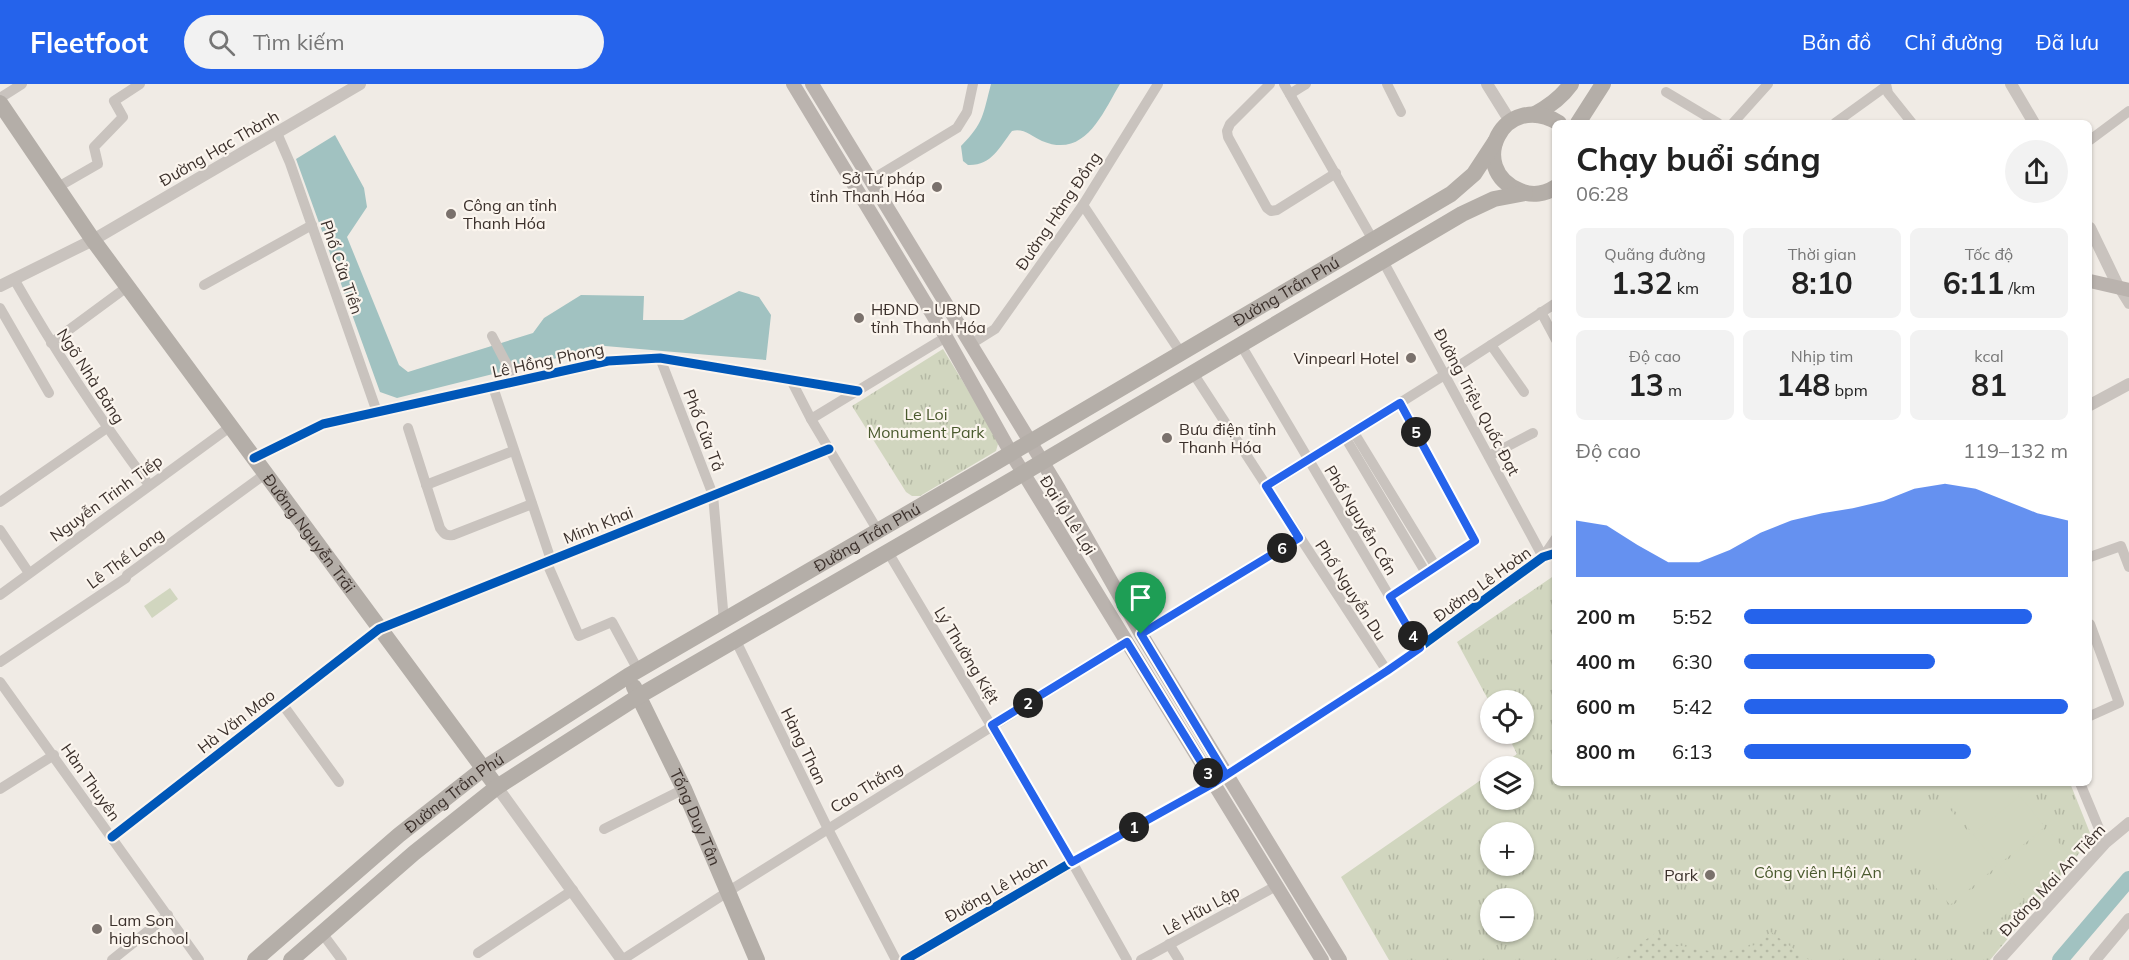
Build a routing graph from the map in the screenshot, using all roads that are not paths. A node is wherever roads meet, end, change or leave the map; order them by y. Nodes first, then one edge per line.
1 (22, 84) edge
2 (140, 84) edge
3 (360, 84) edge
4 (793, 84) edge
5 (812, 84) edge
6 (973, 84) edge
7 (1158, 84) edge
8 (1270, 84) edge
9 (1284, 84) edge
10 (1306, 84) edge
11 (1387, 84) edge
12 (1487, 84) edge
13 (1571, 84) edge
14 (1603, 84) edge
15 (1768, 84) edge
16 (2012, 84) edge
17 (1886, 86) edge
18 (1666, 92) dead end
19 (1290, 94) junction
20 (0, 98) edge
21 (0, 103) edge
22 (2129, 111) edge
23 (1401, 112) dead end
24 (1535, 114) junction
25 (831, 116) junction
26 (1554, 120) edge
27 (1580, 120) edge
28 (1713, 120) edge
29 (1736, 120) edge
30 (1839, 120) edge
31 (1910, 120) edge
32 (2032, 120) edge
33 (1510, 121) junction
34 (818, 125) junction
35 (277, 133) junction
36 (2092, 139) edge
37 (1495, 142) junction
38 (1336, 173) junction
39 (870, 180) junction
40 (58, 187) junction
41 (1552, 189) edge
42 (1525, 193) junction
43 (1083, 205) junction
44 (312, 225) junction
45 (2092, 232) edge
46 (93, 240) junction
47 (1373, 240) junction
48 (1383, 261) junction
49 (14, 279) junction
50 (2092, 281) edge
51 (204, 285) dead end
52 (0, 286) edge
53 (127, 286) junction
54 (2124, 289) edge
55 (1278, 296) junction
56 (2129, 304) edge
57 (1552, 305) edge
58 (0, 308) edge
59 (1541, 312) junction
60 (1289, 317) junction
61 (1552, 333) edge
62 (492, 336) dead end
63 (946, 337) junction
64 (51, 343) junction
65 (970, 344) junction
66 (1241, 345) junction
67 (1491, 345) junction
68 (1181, 353) junction
69 (660, 358) junction
70 (1193, 373) junction
71 (1446, 374) junction
72 (791, 380) junction
73 (516, 382) junction
74 (2129, 384) edge
75 (493, 387) junction
76 (858, 391) junction
77 (1524, 392) dead end
78 (49, 393) dead end
79 (1400, 403) junction
80 (2092, 404) edge
81 (377, 412) junction
82 (811, 418) junction
83 (230, 427) junction
84 (107, 428) junction
85 (408, 428) dead end
86 (1533, 433) dead end
87 (1349, 434) junction
88 (1031, 442) junction
89 (829, 449) junction
90 (513, 451) junction
91 (1011, 453) junction
92 (1489, 456) junction
93 (254, 458) junction
94 (1308, 460) junction
95 (1042, 462) junction
96 (1023, 473) junction
97 (265, 474) junction
98 (149, 485) junction
99 (426, 485) junction
100 (1266, 486) junction
101 (713, 495) junction
102 (0, 502) edge
103 (532, 504) junction
104 (0, 530) edge
105 (878, 531) junction
106 (1299, 538) junction
107 (1552, 544) edge
108 (888, 552) junction
109 (1552, 554) edge
110 (2092, 556) edge
111 (1543, 557) junction
112 (549, 561) junction
113 (2129, 567) edge
114 (1431, 570) junction
115 (29, 573) junction
116 (0, 595) edge
117 (1390, 597) junction
118 (724, 621) junction
119 (379, 629) junction
120 (2092, 629) edge
121 (1141, 634) junction
122 (736, 641) junction
123 (1127, 642) junction
124 (1420, 648) junction
125 (0, 662) edge
126 (1387, 671) junction
127 (633, 673) junction
128 (0, 682) edge
129 (639, 696) junction
130 (283, 705) junction
131 (2092, 715) edge
132 (992, 725) junction
133 (54, 755) junction
134 (483, 769) junction
135 (1226, 775) junction
136 (339, 782) dead end
137 (1214, 783) junction
138 (2081, 786) edge
139 (497, 787) junction
140 (0, 789) edge
141 (684, 789) junction
142 (2129, 823) edge
143 (604, 829) dead end
144 (828, 829) junction
145 (112, 837) junction
146 (2105, 843) junction
147 (1072, 862) junction
148 (1276, 886) junction
149 (573, 890) junction
150 (729, 891) junction
151 (168, 915) junction
152 (2129, 920) edge
153 (322, 933) junction
154 (1169, 944) junction
155 (478, 953) dead end
156 (112, 960) edge
157 (199, 960) edge
158 (255, 960) edge
159 (291, 960) edge
160 (342, 960) edge
161 (622, 960) edge
162 (758, 960) edge
163 (896, 960) edge
164 (905, 960) edge
165 (1128, 960) edge
166 (1141, 960) edge
167 (1179, 960) edge
168 (1322, 960) edge
169 (1340, 960) edge
170 (2000, 960) edge
171 (2094, 960) edge

1 - 20 street
2 - 40 street
3 - 35 street, Đường Hạc Thành
4 - 34 main road, Đại lộ Lê Lợi
5 - 25 main road, Đại lộ Lê Lợi
6 - 39 street
7 - 43 street, Đường Hàng Đồng
8 - 38 street
9 - 19 street
10 - 19 street
11 - 23 street
12 - 33 street
13 - 24 highway
14 - 27 highway
15 - 29 street
16 - 32 street
17 - 30 street
17 - 31 street
18 - 28 street
19 - 38 street
21 - 40 highway, Đường Nguyễn Trãi
22 - 36 street
24 - 26 highway
24 - 33 highway
25 - 34 main road
25 - 39 main road, Đại lộ Lê Lợi
33 - 37 highway, Đường Trần Phú
34 - 63 main road, Đại lộ Lê Lợi
35 - 44 street, Phố Cửa Tiền
35 - 46 street, Đường Hạc Thành
37 - 42 highway
37 - 47 highway, Đường Trần Phú
38 - 47 street
39 - 65 main road, Đại lộ Lê Lợi
40 - 46 highway, Đường Nguyễn Trãi
41 - 42 highway, Đường Trần Phú
42 - 48 highway, Đường Trần Phú
43 - 65 street, Đường Hàng Đồng
43 - 68 street
44 - 51 street
44 - 81 street, Phố Cửa Tiền
45 - 54 street
46 - 49 street, Đường Hạc Thành
46 - 53 highway, Đường Nguyễn Trãi
47 - 55 highway, Đường Trần Phú
48 - 60 highway, Đường Trần Phú
48 - 71 street, Đường Triệu Quốc Đạt
49 - 52 street, Đường Hạc Thành
49 - 64 street, Ngõ Nhà Bảng
50 - 54 main road
53 - 64 street
53 - 83 highway, Đường Nguyễn Trãi
54 - 56 street
55 - 60 highway
55 - 68 highway, Đường Trần Phú
57 - 59 street
58 - 78 street
59 - 61 street
59 - 67 street
60 - 66 highway, Đường Trần Phú
62 - 73 street
63 - 76 street
63 - 91 main road, Đại lộ Lê Lợi
64 - 84 street, Ngõ Nhà Bảng
65 - 88 main road, Đại lộ Lê Lợi
66 - 70 highway, Đường Trần Phú
66 - 94 street, Phố Nguyễn Cẩn
67 - 71 street
67 - 77 street
68 - 88 highway, Đường Trần Phú
69 - 72 street, Lê Hồng Phong
69 - 73 street, Lê Hồng Phong
69 - 101 street, Phố Cửa Tả
70 - 95 highway, Đường Trần Phú
70 - 100 street, Phố Nguyễn Du
71 - 79 street
71 - 92 street, Đường Triệu Quốc Đạt
72 - 76 street, Lê Hồng Phong
72 - 82 street
73 - 75 street, Lê Hồng Phong
74 - 80 street
75 - 81 street, Lê Hồng Phong
75 - 90 street
76 - 82 street
79 - 87 street
79 - 114 street
81 - 93 street, Lê Hồng Phong
82 - 89 street
83 - 93 highway, Đường Nguyễn Trãi
83 - 98 street, Nguyễn Trinh Tiếp
84 - 98 street, Ngõ Nhà Bảng
84 - 102 street
85 - 99 street
86 - 92 street
87 - 94 street
87 - 114 street
88 - 91 highway, Đường Trần Phú
88 - 95 main road, Đại lộ Lê Lợi
89 - 101 street, Minh Khai
89 - 105 street
90 - 99 street
90 - 103 street
91 - 96 main road, Đại lộ Lê Lợi
91 - 105 highway, Đường Trần Phú
92 - 111 street, Đường Triệu Quốc Đạt
93 - 97 highway, Đường Nguyễn Trãi
94 - 100 street
94 - 117 street, Phố Nguyễn Cẩn
95 - 96 highway, Đường Trần Phú
95 - 121 main road, Đại lộ Lê Lợi
96 - 108 highway, Đường Trần Phú
96 - 123 main road, Đại lộ Lê Lợi
97 - 119 highway, Đường Nguyễn Trãi
97 - 125 street, Lê Thế Long
98 - 115 street, Nguyễn Trinh Tiếp
99 - 103 street
100 - 106 street, Phố Nguyễn Du
101 - 112 street, Minh Khai
101 - 118 street, Phố Cửa Tả
103 - 112 street
104 - 115 street
105 - 118 highway, Đường Trần Phú
106 - 121 street
106 - 126 street, Phố Nguyễn Du
107 - 111 street
108 - 122 highway, Đường Trần Phú
108 - 132 street, Lý Thường Kiệt
109 - 111 street, Đường Lê Hoàn
110 - 113 street
111 - 124 street, Đường Lê Hoàn
112 - 119 street, Minh Khai
112 - 127 street
114 - 117 street
115 - 116 street, Nguyễn Trinh Tiếp
117 - 124 street, Phố Nguyễn Cẩn
118 - 122 highway
118 - 127 highway, Đường Trần Phú
119 - 130 street, Hà Văn Mao
119 - 134 highway, Đường Nguyễn Trãi
120 - 131 street
121 - 135 main road, Đại lộ Lê Lợi
122 - 129 highway, Đường Trần Phú
122 - 144 street, Hàng Than
123 - 132 street, Cao Thắng
123 - 137 main road, Đại lộ Lê Lợi
124 - 126 street, Đường Lê Hoàn
126 - 135 street, Đường Lê Hoàn
127 - 129 highway, Tống Duy Tân
127 - 134 highway, Đường Trần Phú
128 - 133 street, Hàn Thuyên
129 - 139 highway, Đường Trần Phú
129 - 141 highway, Tống Duy Tân
130 - 136 street
130 - 145 street, Hà Văn Mao
132 - 144 street, Cao Thắng
132 - 147 street, Lý Thường Kiệt
133 - 140 street
133 - 145 street, Hàn Thuyên
134 - 139 highway, Đường Nguyễn Trãi
134 - 158 highway, Đường Trần Phú
135 - 137 street, Đường Lê Hoàn
135 - 169 main road, Đại lộ Lê Lợi
137 - 147 street, Đường Lê Hoàn
137 - 148 main road, Đại lộ Lê Lợi
138 - 146 street
139 - 149 street, Đường Nguyễn Trãi
139 - 153 highway, Đường Trần Phú
141 - 143 street
141 - 150 highway, Tống Duy Tân
142 - 146 street, Đường Mai An Tiêm
144 - 150 street, Cao Thắng
144 - 163 street, Hàng Than
145 - 151 street, Hàn Thuyên
146 - 170 street, Đường Mai An Tiêm
147 - 164 street, Đường Lê Hoàn
147 - 165 street, Lý Thường Kiệt
148 - 154 street, Lê Hữu Lập
148 - 168 main road, Đại lộ Lê Lợi
149 - 155 street
149 - 161 street, Đường Nguyễn Trãi
150 - 161 street, Cao Thắng
150 - 162 highway, Tống Duy Tân
151 - 156 street
151 - 157 street, Hàn Thuyên
152 - 171 street
153 - 159 highway, Đường Trần Phú
153 - 160 street
154 - 166 street, Lê Hữu Lập
154 - 167 street

